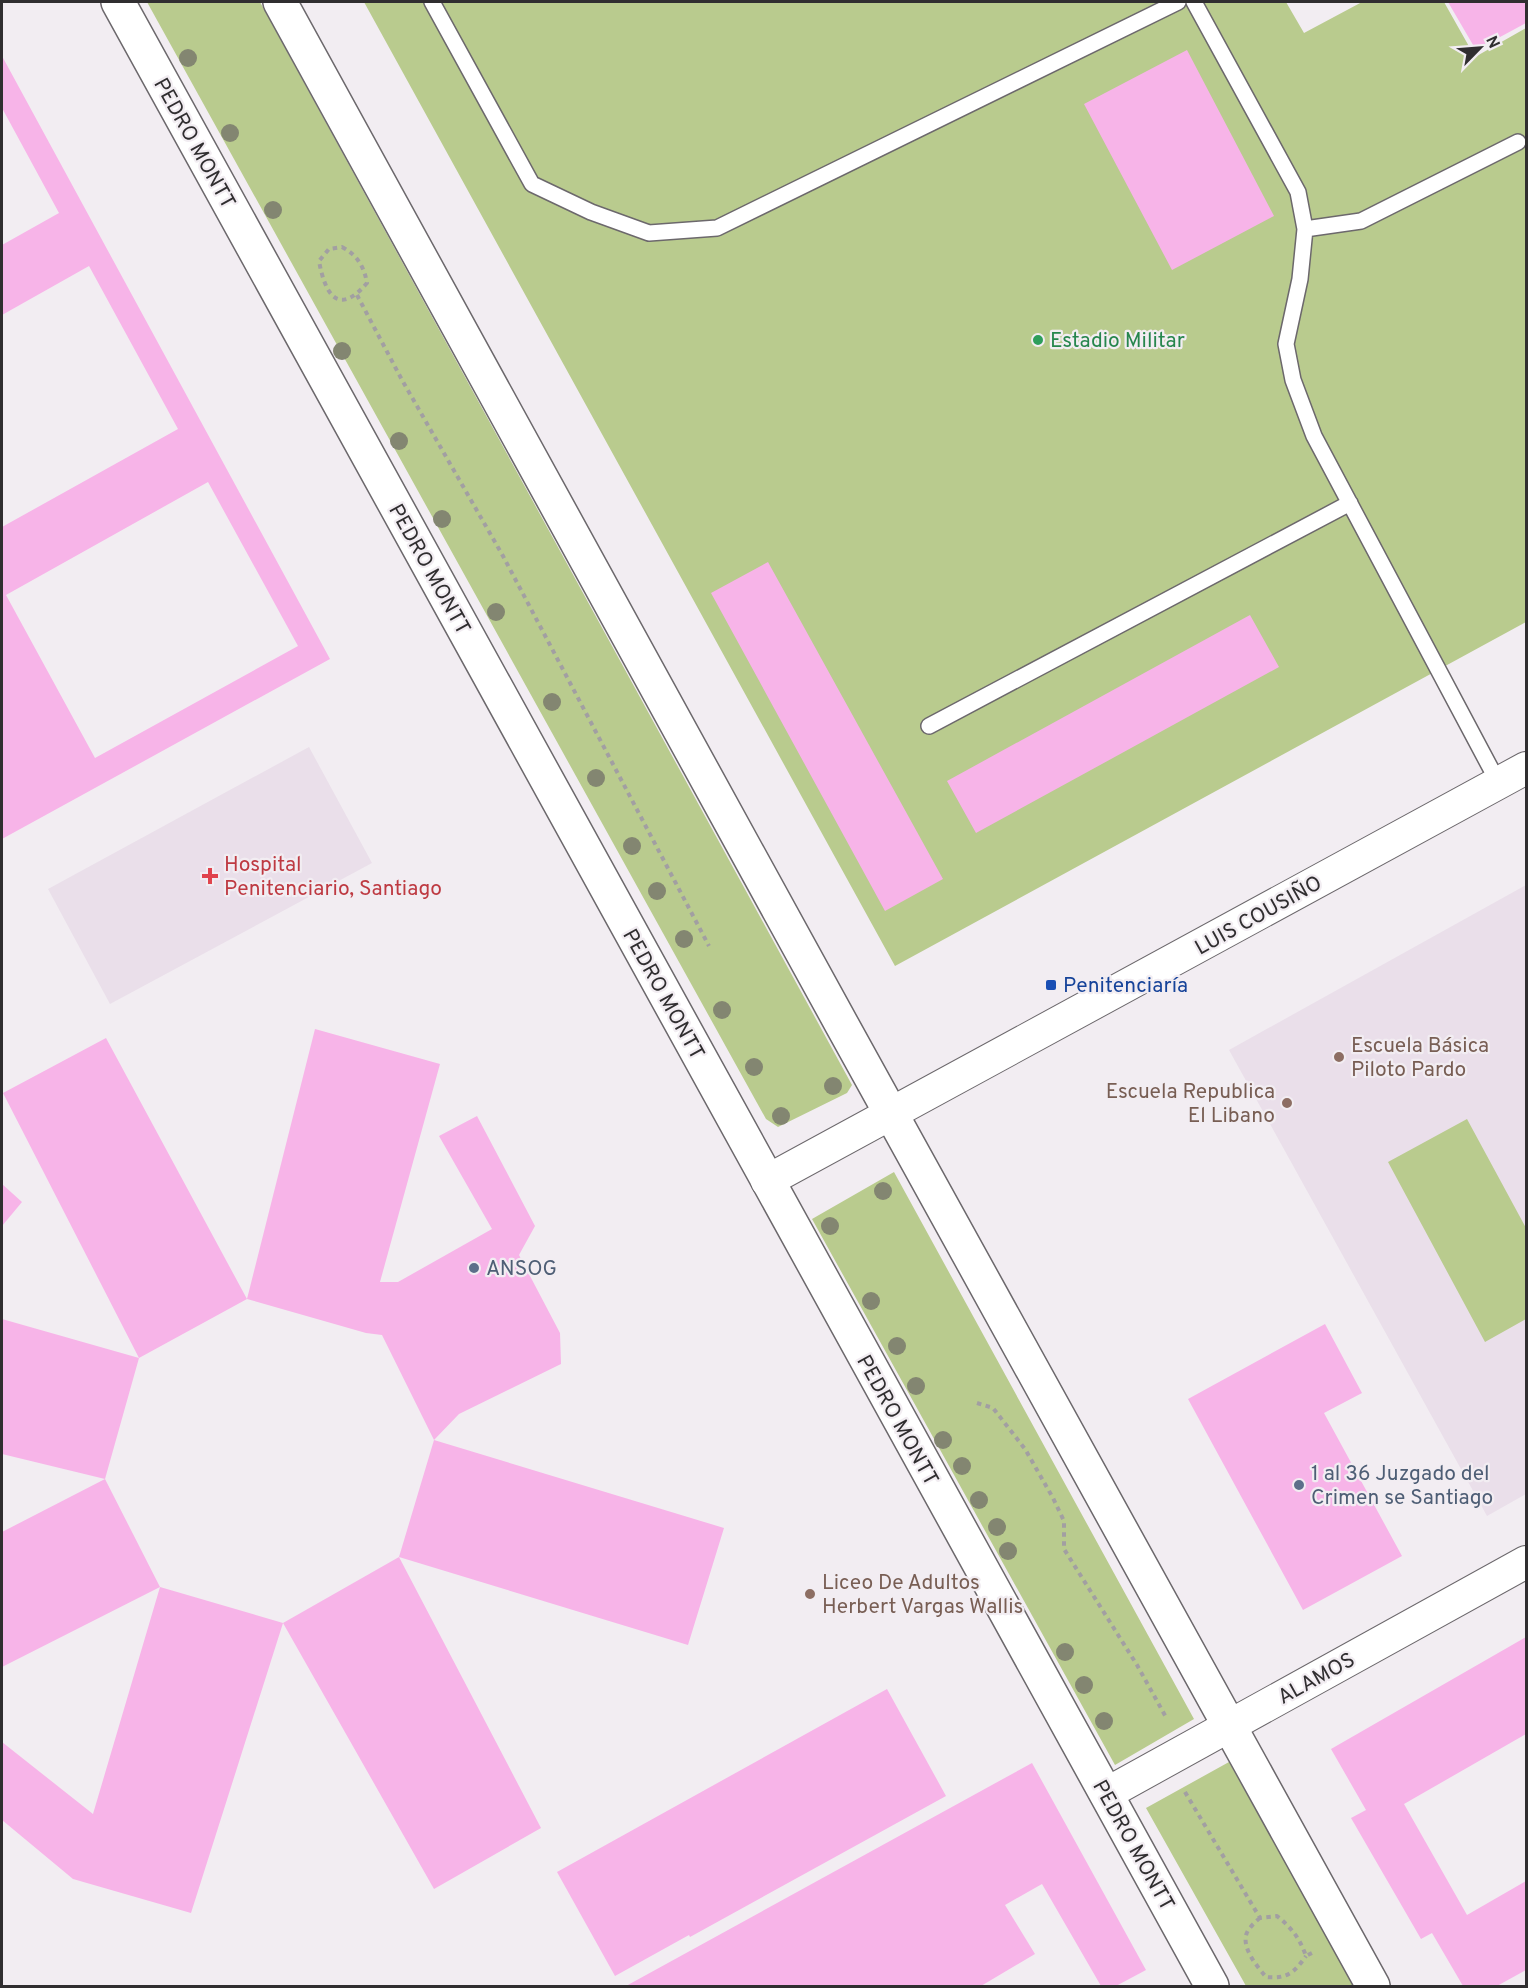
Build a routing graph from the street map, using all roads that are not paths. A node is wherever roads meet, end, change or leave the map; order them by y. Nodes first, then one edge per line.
1 (118, 2) edge
2 (280, 2) edge
3 (432, 2) edge
4 (1178, 2) edge
5 (1194, 2) edge
6 (1518, 142) dead end
7 (1305, 229) junction
8 (1350, 503) junction
9 (929, 726) dead end
10 (1527, 768) edge
11 (1499, 784) junction
12 (891, 1114) junction
13 (767, 1181) junction
14 (1527, 1562) edge
15 (1230, 1726) junction
16 (1106, 1794) junction
17 (1212, 1986) edge
18 (1373, 1986) edge

1 - 13 street, PEDRO MONTT
2 - 12 street
3 - 4 lane
5 - 7 lane
6 - 7 lane
7 - 8 lane
8 - 9 lane
8 - 11 lane
10 - 11 street, LUIS COUSIÑO
11 - 12 street, LUIS COUSIÑO
12 - 13 street, LUIS COUSIÑO
12 - 15 street
13 - 16 street, PEDRO MONTT
14 - 15 street, ALAMOS
15 - 16 street, ALAMOS
15 - 18 street
16 - 17 street, PEDRO MONTT

